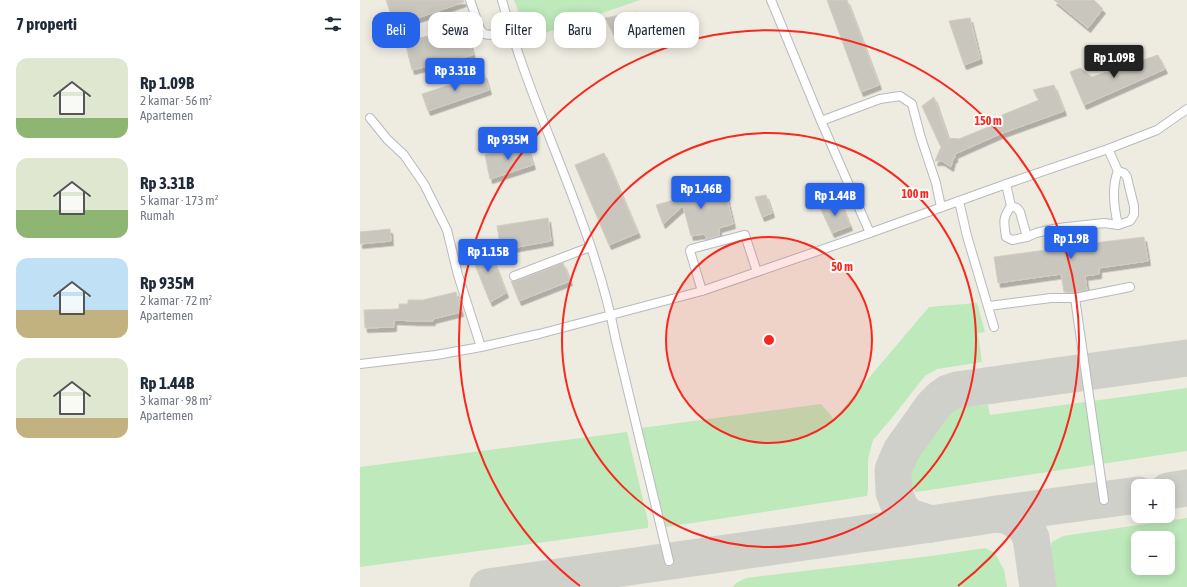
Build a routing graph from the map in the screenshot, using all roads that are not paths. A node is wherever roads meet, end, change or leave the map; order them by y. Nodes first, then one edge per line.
1 (470, 0) edge
2 (502, 0) edge
3 (771, 0) edge
4 (505, 12) edge
5 (491, 35) edge
6 (517, 48) edge
7 (1187, 109) edge
8 (370, 118) dead end
9 (821, 121) junction
10 (1108, 149) junction
11 (1118, 171) junction
12 (1006, 184) junction
13 (959, 200) junction
14 (1012, 206) junction
15 (941, 207) junction
16 (1118, 225) junction
17 (870, 233) junction
18 (1027, 237) junction
19 (590, 247) junction
20 (757, 272) junction
21 (514, 276) dead end
22 (1130, 287) dead end
23 (702, 291) junction
24 (1075, 298) junction
25 (988, 306) junction
26 (611, 316) junction
27 (994, 327) dead end
28 (481, 347) junction
29 (360, 364) edge
30 (1104, 500) dead end
31 (669, 561) dead end

1 - 5 lane
2 - 4 lane
3 - 9 lane
6 - 19 lane
7 - 10 lane
8 - 28 lane
9 - 15 lane
9 - 17 lane
10 - 11 lane
10 - 12 lane
11 - 16 lane
11 - 16 lane
12 - 13 lane
12 - 14 lane
13 - 15 lane
13 - 25 lane
14 - 18 lane
14 - 18 lane
15 - 17 lane
16 - 18 lane
17 - 20 lane
19 - 21 lane
19 - 26 lane
20 - 23 lane
20 - 23 lane
22 - 24 lane
23 - 26 lane
24 - 25 lane
24 - 30 lane
25 - 27 lane
26 - 28 lane
26 - 31 lane
28 - 29 lane

